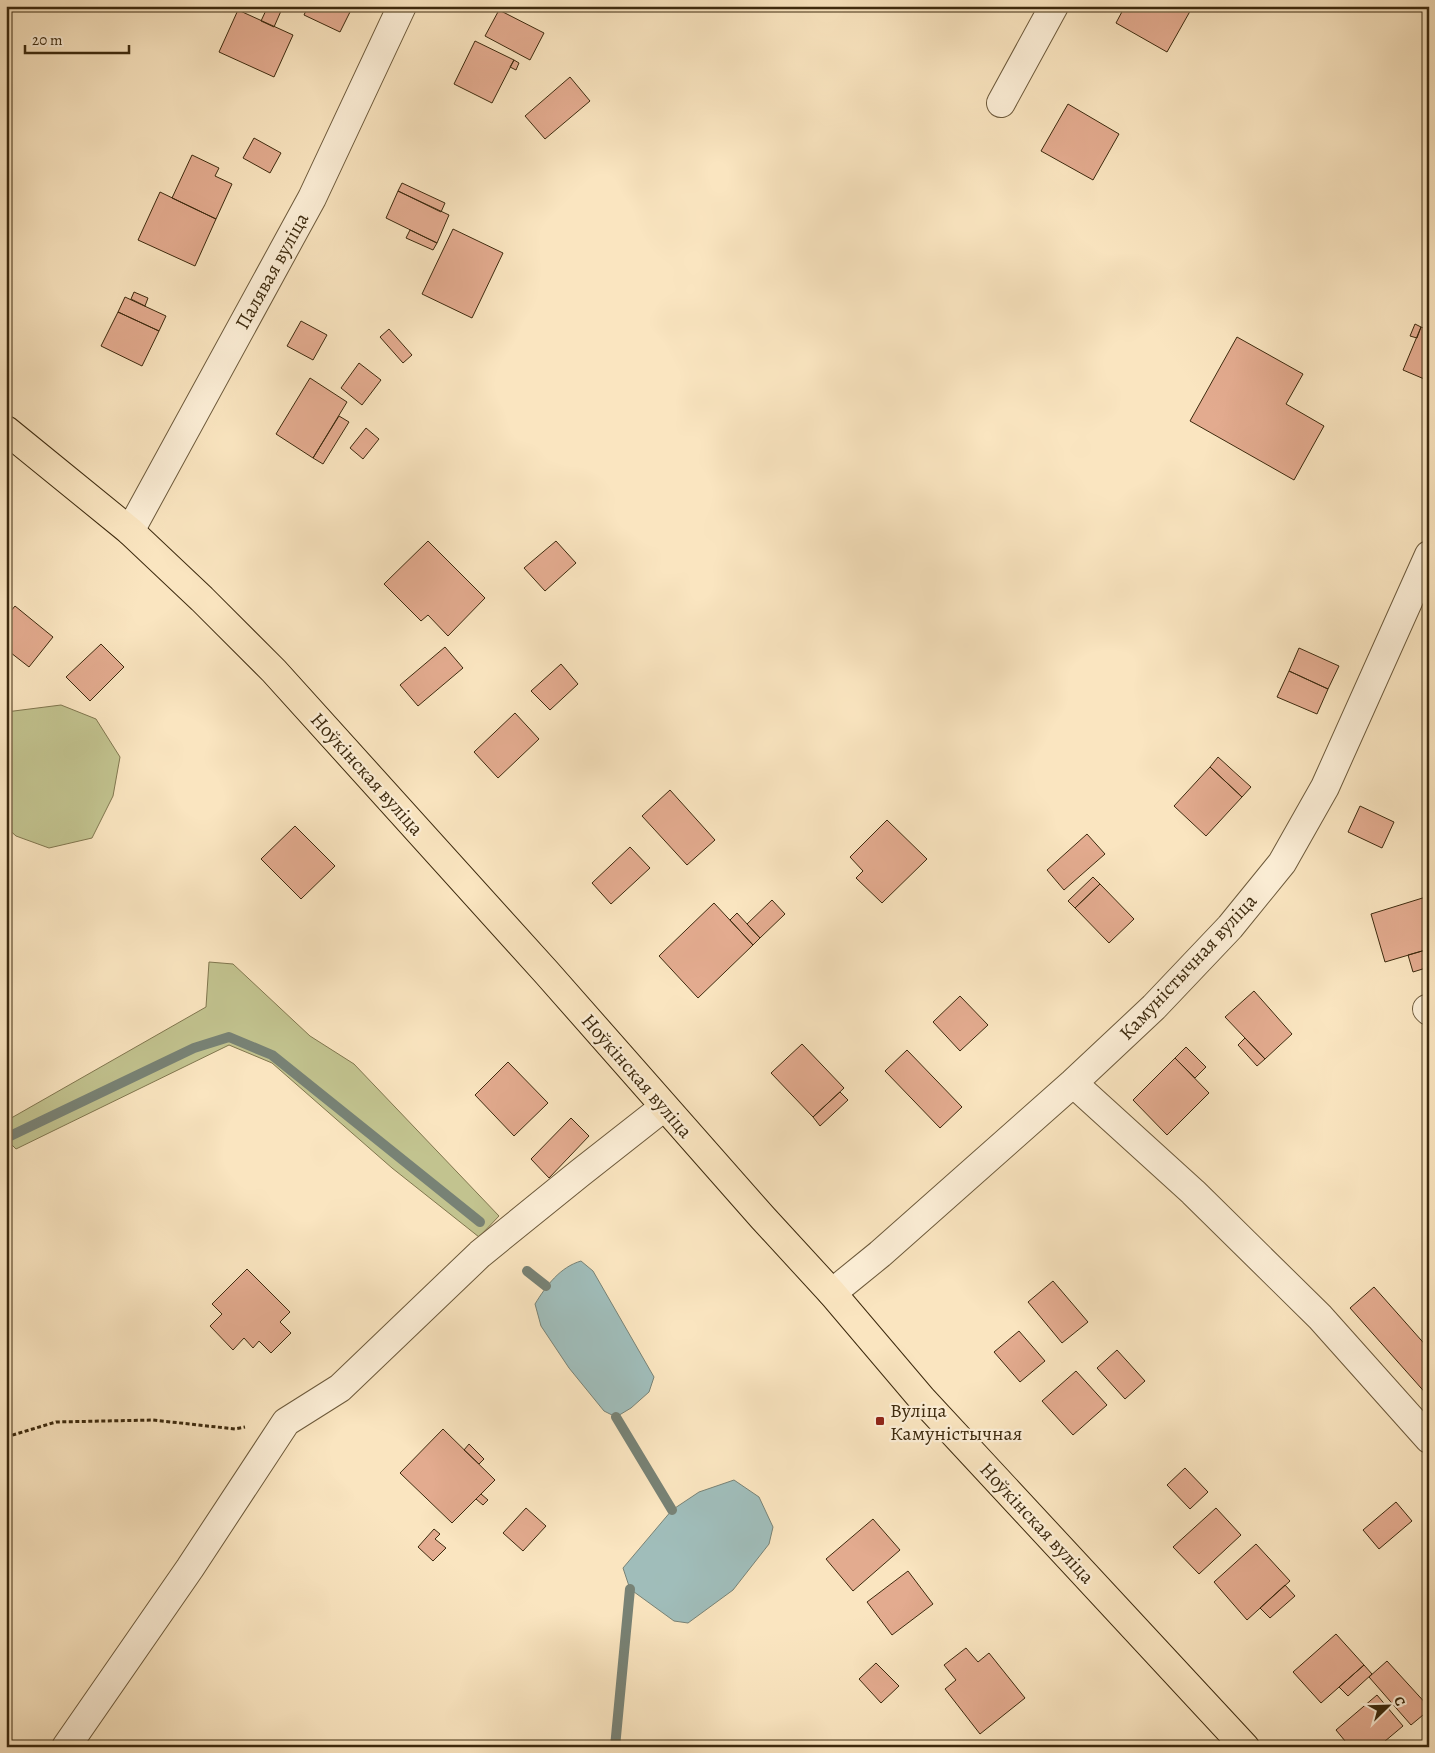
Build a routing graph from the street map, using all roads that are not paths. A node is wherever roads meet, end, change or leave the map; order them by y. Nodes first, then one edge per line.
1 (402, 6) edge
2 (1054, 6) edge
3 (1000, 103) dead end
4 (6, 430) edge
5 (130, 531) junction
6 (1429, 555) edge
7 (1073, 1083) junction
8 (664, 1107) junction
9 (832, 1292) junction
10 (1429, 1439) edge
11 (66, 1747) edge
12 (1245, 1747) edge

1 - 5 street, Палявая вуліца
2 - 3 street
4 - 5 main road, Ноўкінская вуліца
5 - 8 main road, Ноўкінская вуліца
6 - 7 street, Камуністычная вуліца
7 - 9 street, Камуністычная вуліца
7 - 10 street
8 - 9 main road, Ноўкінская вуліца
8 - 11 street
9 - 12 main road, Ноўкінская вуліца

